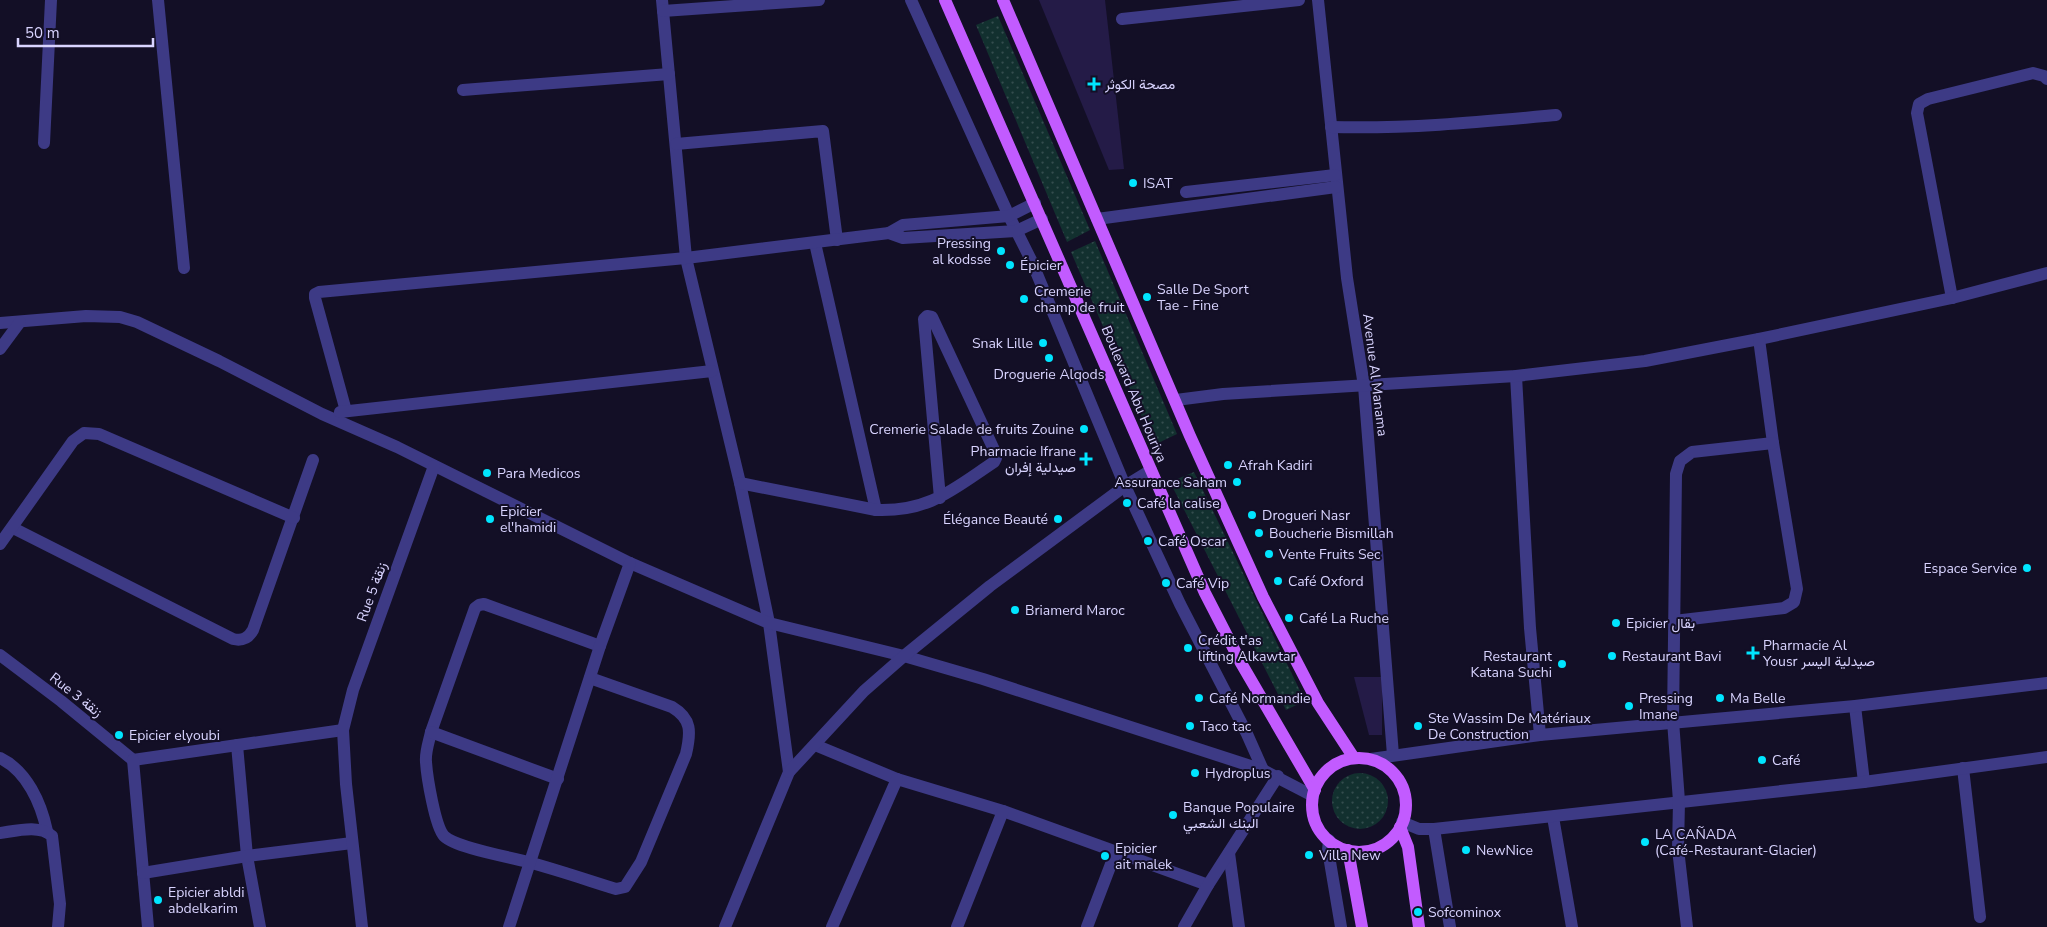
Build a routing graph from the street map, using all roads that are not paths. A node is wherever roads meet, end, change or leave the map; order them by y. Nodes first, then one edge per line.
1 (51, 0) edge
2 (158, 0) edge
3 (819, 0) edge
4 (911, 0) edge
5 (945, 0) edge
6 (1003, 0) edge
7 (1299, 0) edge
8 (1318, 0) edge
9 (662, 6) edge
10 (1122, 19) dead end
11 (669, 74) junction
12 (2047, 79) edge
13 (463, 90) dead end
14 (1556, 115) dead end
15 (1331, 127) junction
16 (44, 142) dead end
17 (676, 144) junction
18 (1336, 181) junction
19 (1186, 192) dead end
20 (1035, 203) junction
21 (1009, 216) junction
22 (1042, 219) junction
23 (1097, 219) junction
24 (1016, 230) junction
25 (889, 233) junction
26 (837, 240) junction
27 (815, 243) junction
28 (686, 258) junction
29 (184, 268) dead end
30 (2047, 273) edge
31 (1952, 298) junction
32 (20, 322) junction
33 (0, 323) edge
34 (1759, 339) junction
35 (0, 349) edge
36 (712, 371) junction
37 (1516, 376) junction
38 (1364, 386) junction
39 (1176, 400) junction
40 (346, 411) junction
41 (322, 414) junction
42 (1773, 443) junction
43 (313, 460) dead end
44 (434, 466) junction
45 (1151, 470) junction
46 (740, 483) junction
47 (1125, 486) junction
48 (940, 498) junction
49 (876, 510) junction
50 (294, 518) junction
51 (13, 528) junction
52 (0, 544) edge
53 (630, 563) junction
54 (1674, 621) junction
55 (769, 624) junction
56 (600, 646) junction
57 (0, 655) edge
58 (904, 656) junction
59 (590, 678) junction
60 (2047, 683) edge
61 (1855, 706) junction
62 (1673, 721) junction
63 (343, 730) junction
64 (431, 732) junction
65 (1540, 734) junction
66 (815, 744) junction
67 (237, 745) junction
68 (1393, 755) junction
69 (2047, 757) edge
70 (0, 758) edge
71 (1354, 758) junction
72 (1371, 759) junction
73 (133, 760) junction
74 (1963, 768) junction
75 (1264, 770) junction
76 (789, 772) junction
77 (1278, 776) junction
78 (558, 779) junction
79 (897, 779) junction
80 (1864, 782) junction
81 (1314, 793) junction
82 (1679, 801) junction
83 (1004, 811) junction
84 (1552, 817) junction
85 (1401, 825) junction
86 (1434, 829) junction
87 (48, 831) junction
88 (0, 833) edge
89 (1328, 840) junction
90 (352, 843) junction
91 (1348, 850) junction
92 (1116, 851) junction
93 (1229, 853) junction
94 (248, 856) junction
95 (530, 862) junction
96 (143, 873) junction
97 (1208, 885) junction
98 (1980, 917) dead end
99 (58, 927) edge
100 (148, 927) edge
101 (260, 927) edge
102 (362, 927) edge
103 (509, 927) edge
104 (725, 927) edge
105 (832, 927) edge
106 (957, 927) edge
107 (1087, 927) edge
108 (1184, 927) edge
109 (1239, 927) edge
110 (1341, 927) edge
111 (1362, 927) edge
112 (1419, 927) edge
113 (1450, 927) edge
114 (1572, 927) edge
115 (1687, 927) edge

1 - 16 street
2 - 29 street
3 - 9 street
4 - 21 street
5 - 20 main road, Boulevard Abu Houriya
6 - 23 main road
7 - 10 street
8 - 15 street, Avenue Al Manama
9 - 11 street
11 - 13 street
11 - 17 street
12 - 31 street
14 - 15 street
15 - 18 street, Avenue Al Manama
17 - 26 street
17 - 28 street
18 - 19 street
18 - 23 street
18 - 38 street, Avenue Al Manama
20 - 21 street
20 - 22 main road, Boulevard Abu Houriya
21 - 24 street
21 - 25 street
22 - 24 street
22 - 45 main road, Boulevard Abu Houriya
23 - 39 main road
24 - 25 street
24 - 47 street
25 - 26 street
26 - 27 street
27 - 28 street
27 - 49 street
28 - 36 street
28 - 40 street
30 - 31 street
31 - 34 street
32 - 33 street
32 - 35 street
32 - 41 street
34 - 37 street
34 - 42 street
36 - 40 street
36 - 46 street
37 - 38 street
37 - 65 street
38 - 39 street
38 - 68 street, Avenue Al Manama
39 - 71 main road
40 - 41 street
41 - 44 street
42 - 54 street
42 - 54 street
43 - 50 street
44 - 53 street
44 - 63 street, Rue 5 زنقة
45 - 47 street
45 - 81 main road, Boulevard Abu Houriya
46 - 49 street
46 - 55 street
47 - 58 street
47 - 75 street
48 - 48 street
48 - 49 street
50 - 51 street
50 - 51 street
51 - 52 street
53 - 55 street
53 - 56 street
54 - 62 street
55 - 58 street
55 - 76 street
56 - 59 street
56 - 64 street
57 - 73 street, Rue 3 زنقة
58 - 66 street
58 - 75 street
59 - 78 street
59 - 95 street
60 - 61 street
61 - 62 street
61 - 80 street
62 - 65 street
62 - 82 street
63 - 67 street
63 - 90 street, Rue 5 زنقة
64 - 78 street
64 - 95 street
65 - 68 street
66 - 76 street
66 - 79 street
67 - 73 street
67 - 94 street
68 - 72 street
69 - 74 street
70 - 87 street
71 - 72 main road
71 - 81 main road
72 - 85 main road
73 - 96 street
74 - 80 street
74 - 98 street
75 - 77 street
76 - 104 street
77 - 81 street
77 - 93 street
78 - 95 street
79 - 83 street
79 - 105 street
80 - 82 street
81 - 89 main road
82 - 84 street
82 - 115 street
83 - 92 street
83 - 106 street
84 - 86 street
84 - 114 street
85 - 86 street
85 - 91 main road
85 - 112 main road
86 - 113 street
87 - 88 street
87 - 99 street
89 - 91 main road
89 - 110 street
90 - 94 street
90 - 102 street, Rue 5 زنقة
91 - 111 main road
92 - 97 street
92 - 107 street
93 - 97 street
93 - 109 street
94 - 96 street
94 - 101 street
95 - 103 street
96 - 100 street
97 - 108 street

